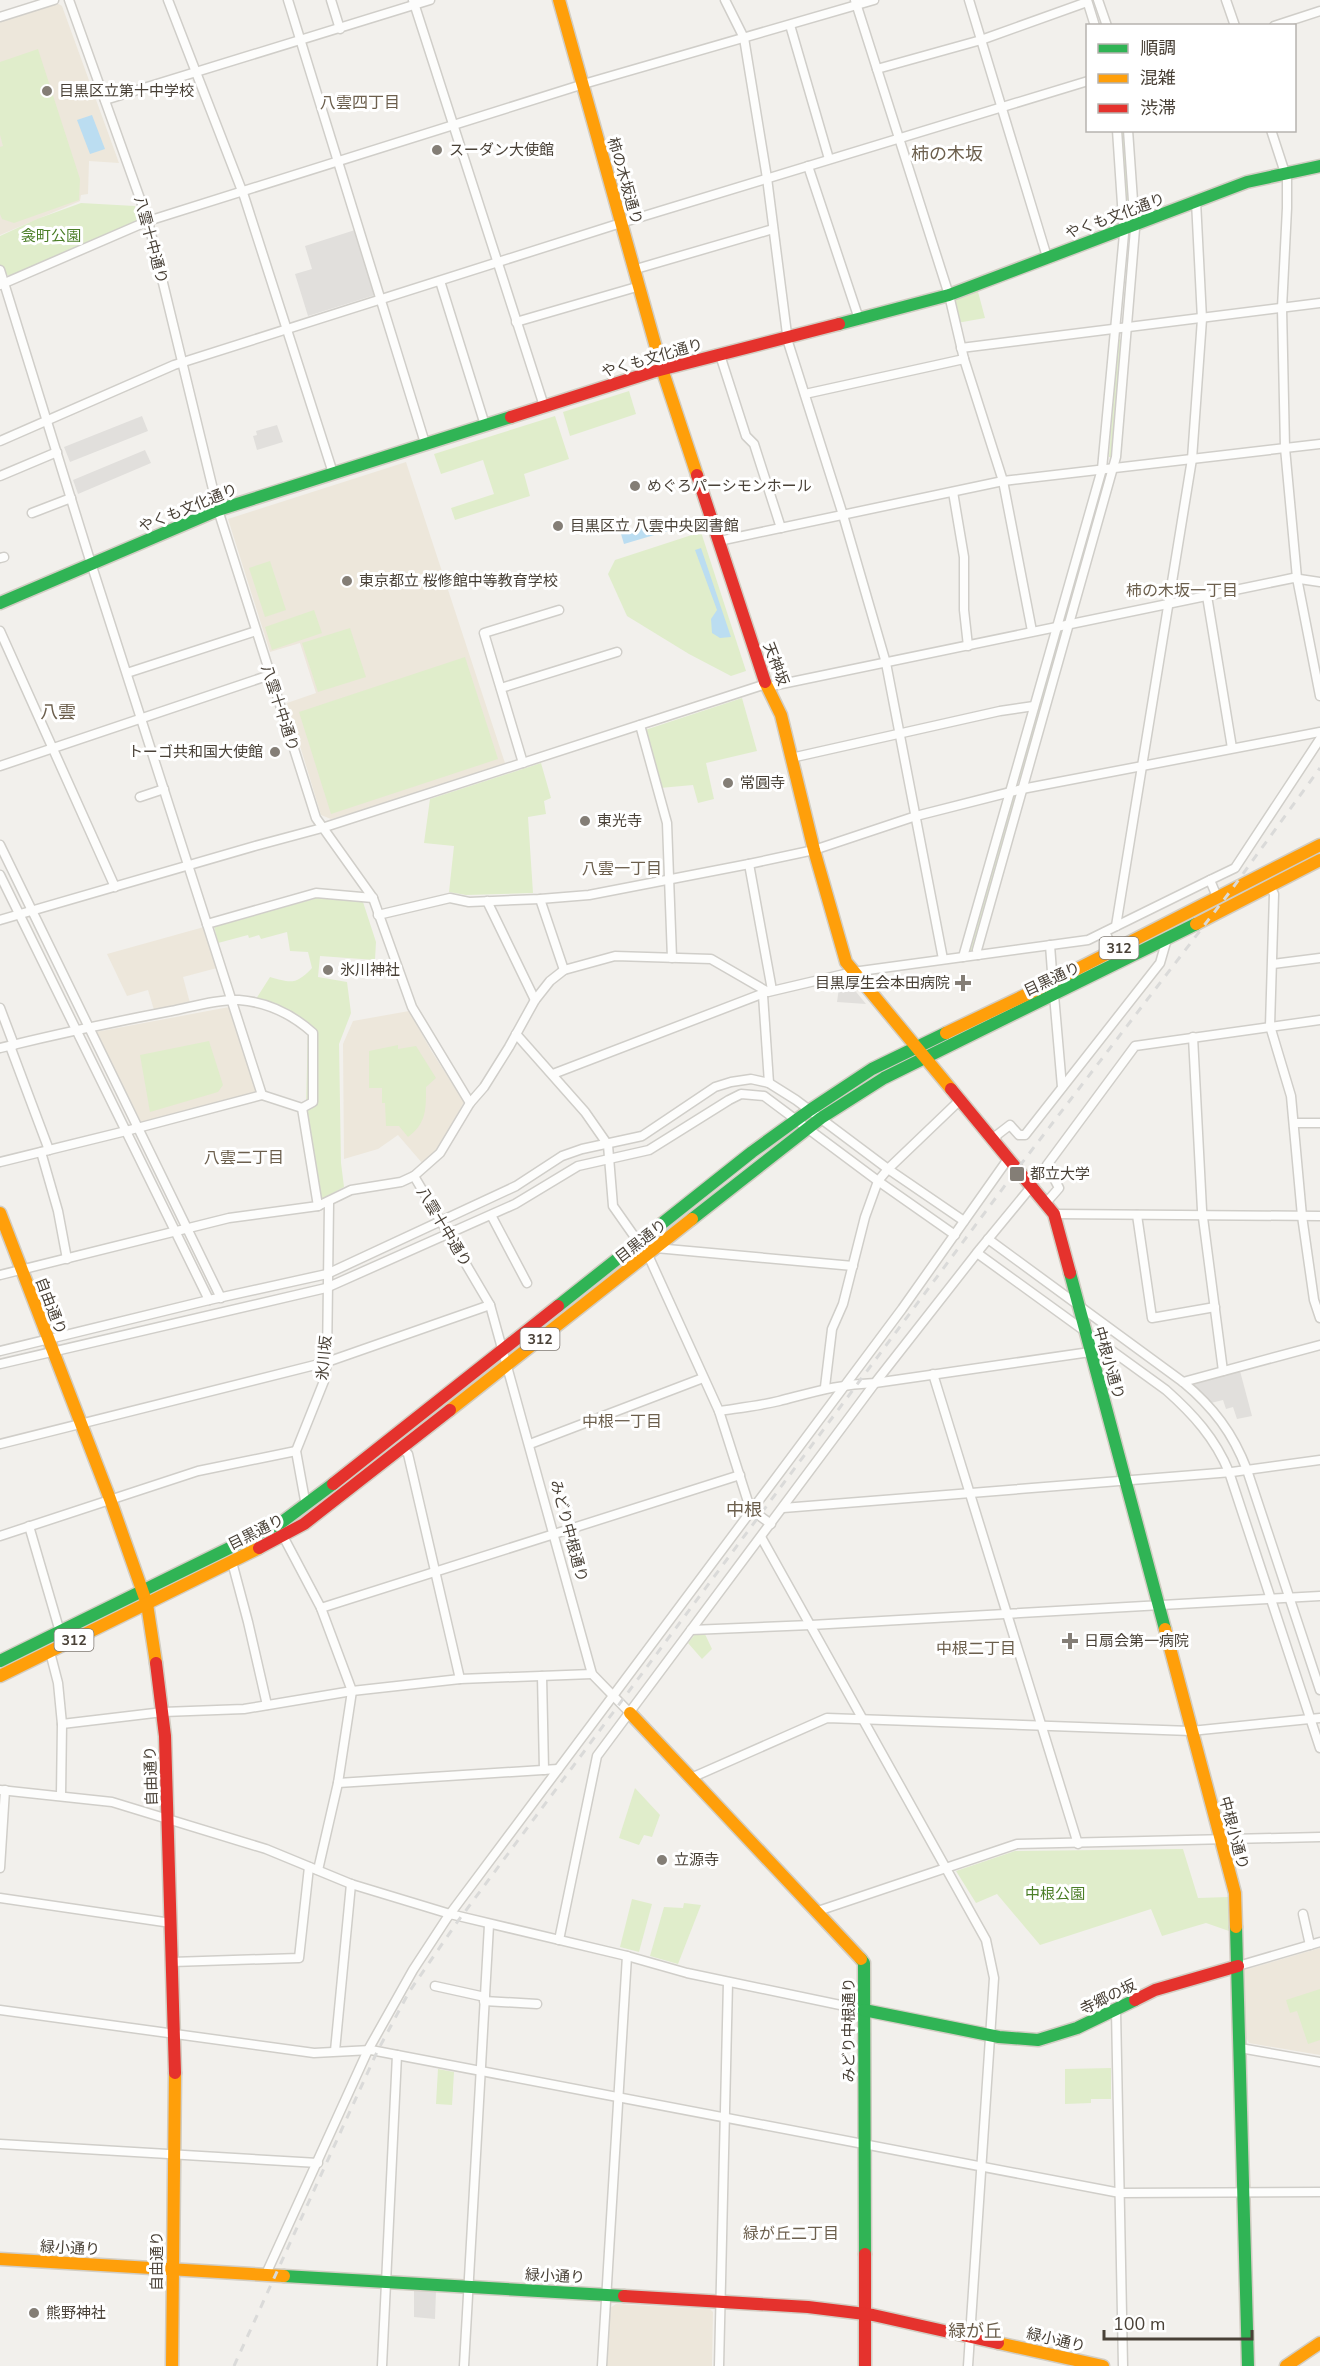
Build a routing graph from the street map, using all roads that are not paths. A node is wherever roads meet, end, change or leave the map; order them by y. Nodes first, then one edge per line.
1 (54, 0) edge
2 (69, 0) edge
3 (168, 0) edge
4 (288, 0) edge
5 (331, 0) edge
6 (430, 0) edge
7 (559, 0) edge
8 (725, 0) edge
9 (874, 0) edge
10 (969, 0) edge
11 (1098, 0) edge
12 (1226, 0) edge
13 (1087, 1) edge
14 (414, 2) edge
15 (856, 3) edge
16 (1320, 11) edge
17 (0, 17) edge
18 (1094, 24) edge
19 (1106, 24) edge
20 (1234, 24) edge
21 (1280, 24) edge
22 (790, 25) junction
23 (340, 29) junction
24 (744, 38) junction
25 (301, 40) junction
26 (981, 40) junction
27 (877, 69) junction
28 (196, 72) junction
29 (1086, 82) edge
30 (582, 85) junction
31 (105, 100) junction
32 (1001, 107) junction
33 (454, 125) junction
34 (1117, 132) edge
35 (1128, 132) edge
36 (1272, 132) edge
37 (898, 138) junction
38 (830, 159) junction
39 (338, 161) junction
40 (808, 166) junction
41 (1320, 166) edge
42 (1286, 173) junction
43 (767, 178) junction
44 (243, 191) junction
45 (1196, 201) junction
46 (148, 221) junction
47 (621, 223) junction
48 (1130, 226) junction
49 (773, 229) junction
50 (1047, 257) junction
51 (497, 262) junction
52 (636, 269) junction
53 (0, 270) edge
54 (440, 281) junction
55 (2, 284) edge
56 (640, 286) junction
57 (949, 295) junction
58 (380, 299) junction
59 (1320, 303) edge
60 (1282, 308) junction
61 (859, 319) junction
62 (1202, 319) junction
63 (516, 322) junction
64 (1128, 328) junction
65 (1116, 329) junction
66 (288, 330) junction
67 (787, 338) junction
68 (961, 348) junction
69 (720, 355) junction
70 (964, 359) junction
71 (182, 363) junction
72 (663, 369) junction
73 (805, 394) junction
74 (543, 406) junction
75 (47, 420) junction
76 (485, 425) junction
77 (0, 441) edge
78 (425, 443) junction
79 (1320, 444) edge
80 (1285, 448) junction
81 (57, 452) junction
82 (1192, 459) junction
83 (1113, 467) junction
84 (1102, 469) junction
85 (333, 473) junction
86 (0, 476) edge
87 (1003, 480) junction
88 (953, 492) junction
89 (71, 498) junction
90 (218, 510) junction
91 (32, 513) dead end
92 (843, 515) junction
93 (782, 528) junction
94 (719, 541) junction
95 (92, 564) junction
96 (1297, 578) junction
97 (1320, 582) edge
98 (1207, 596) junction
99 (0, 603) edge
100 (1169, 603) junction
101 (559, 610) dead end
102 (1069, 624) junction
103 (1056, 626) junction
104 (0, 631) edge
105 (256, 631) junction
106 (1032, 631) junction
107 (968, 646) junction
108 (617, 652) dead end
109 (886, 663) junction
110 (127, 673) junction
111 (270, 675) junction
112 (766, 685) junction
113 (501, 688) junction
114 (1320, 696) edge
115 (1034, 706) junction
116 (142, 718) junction
117 (640, 725) junction
118 (1320, 732) edge
119 (901, 734) junction
120 (1320, 739) edge
121 (52, 748) junction
122 (1232, 748) junction
123 (791, 758) junction
124 (523, 763) junction
125 (0, 766) edge
126 (1142, 767) junction
127 (164, 789) junction
128 (1022, 789) junction
129 (1010, 792) junction
130 (140, 797) dead end
131 (916, 816) junction
132 (322, 828) junction
133 (0, 844) edge
134 (1320, 845) edge
135 (814, 850) junction
136 (1320, 860) edge
137 (749, 864) junction
138 (188, 865) junction
139 (0, 875) edge
140 (669, 880) junction
141 (1210, 880) junction
142 (1270, 886) junction
143 (115, 887) junction
144 (1217, 897) junction
145 (374, 898) junction
146 (540, 899) junction
147 (487, 901) junction
148 (34, 910) junction
149 (19, 914) junction
150 (378, 915) junction
151 (0, 920) edge
152 (207, 924) junction
153 (1116, 926) junction
154 (1106, 932) junction
155 (1167, 939) junction
156 (1050, 945) junction
157 (1114, 951) junction
158 (978, 955) junction
159 (963, 957) junction
160 (672, 958) junction
161 (1320, 958) edge
162 (943, 959) junction
163 (1273, 964) junction
164 (564, 970) junction
165 (854, 972) junction
166 (1055, 981) junction
167 (768, 992) junction
168 (1054, 995) junction
169 (232, 1000) junction
170 (535, 1000) junction
171 (0, 1008) edge
172 (1320, 1020) edge
173 (1270, 1026) junction
174 (90, 1027) junction
175 (76, 1029) junction
176 (516, 1034) junction
177 (1193, 1037) junction
178 (12, 1045) junction
179 (0, 1048) edge
180 (919, 1052) junction
181 (553, 1074) junction
182 (769, 1083) junction
183 (1062, 1087) junction
184 (262, 1095) junction
185 (960, 1101) junction
186 (470, 1103) junction
187 (302, 1108) junction
188 (810, 1110) junction
189 (821, 1118) junction
190 (797, 1120) junction
191 (1294, 1123) junction
192 (1320, 1123) edge
193 (139, 1127) junction
194 (808, 1128) junction
195 (126, 1131) junction
196 (995, 1143) junction
197 (608, 1145) junction
198 (45, 1151) junction
199 (611, 1158) junction
200 (1008, 1160) junction
201 (0, 1162) edge
202 (888, 1168) junction
203 (414, 1176) junction
204 (878, 1181) junction
205 (1031, 1187) junction
206 (329, 1203) junction
207 (1045, 1204) junction
208 (318, 1206) junction
209 (0, 1213) edge
210 (1054, 1214) junction
211 (491, 1215) junction
212 (1137, 1215) junction
213 (1203, 1215) junction
214 (1302, 1216) junction
215 (1320, 1216) edge
216 (442, 1221) junction
217 (187, 1227) junction
218 (959, 1229) junction
219 (176, 1231) junction
220 (450, 1233) junction
221 (639, 1243) junction
222 (983, 1245) junction
223 (652, 1252) junction
224 (67, 1259) junction
225 (854, 1266) junction
226 (20, 1269) junction
227 (327, 1274) junction
228 (0, 1275) edge
229 (527, 1283) dead end
230 (326, 1288) junction
231 (221, 1298) junction
232 (209, 1300) junction
233 (490, 1305) junction
234 (1078, 1306) junction
235 (1215, 1307) junction
236 (1320, 1318) edge
237 (1083, 1328) junction
238 (50, 1345) junction
239 (1320, 1345) edge
240 (0, 1352) edge
241 (1090, 1352) junction
242 (506, 1357) junction
243 (327, 1362) junction
244 (0, 1364) edge
245 (1222, 1371) junction
246 (933, 1374) junction
247 (703, 1378) junction
248 (1184, 1382) junction
249 (875, 1383) junction
250 (846, 1384) junction
251 (825, 1387) junction
252 (719, 1412) junction
253 (81, 1424) junction
254 (0, 1444) edge
255 (530, 1444) junction
256 (402, 1448) junction
257 (296, 1451) junction
258 (1320, 1460) edge
259 (1246, 1470) junction
260 (1230, 1472) junction
261 (740, 1475) junction
262 (1125, 1481) junction
263 (969, 1493) junction
264 (110, 1499) junction
265 (306, 1506) junction
266 (783, 1508) junction
267 (753, 1511) junction
268 (771, 1524) junction
269 (29, 1526) junction
270 (554, 1534) junction
271 (0, 1536) edge
272 (284, 1536) junction
273 (761, 1537) junction
274 (232, 1562) junction
275 (435, 1572) junction
276 (142, 1591) junction
277 (1320, 1596) edge
278 (1288, 1599) junction
279 (1274, 1600) junction
280 (147, 1604) junction
281 (1158, 1607) junction
282 (321, 1608) junction
283 (1007, 1615) junction
284 (811, 1626) junction
285 (691, 1630) junction
286 (60, 1632) junction
287 (50, 1652) junction
288 (0, 1661) edge
289 (592, 1674) junction
290 (0, 1676) edge
291 (542, 1676) junction
292 (460, 1679) junction
293 (1320, 1690) edge
294 (352, 1691) junction
295 (617, 1700) junction
296 (267, 1705) junction
297 (163, 1712) junction
298 (630, 1713) junction
299 (1315, 1718) edge
300 (865, 1720) junction
301 (62, 1724) junction
302 (1041, 1726) junction
303 (1191, 1731) junction
304 (1320, 1748) edge
305 (558, 1769) junction
306 (544, 1770) junction
307 (691, 1778) junction
308 (338, 1783) junction
309 (2, 1790) edge
310 (62, 1795) junction
311 (168, 1817) junction
312 (1320, 1837) edge
313 (1220, 1839) junction
314 (1078, 1844) junction
315 (944, 1867) junction
316 (0, 1868) edge
317 (314, 1869) junction
318 (351, 1884) junction
319 (0, 1898) edge
320 (818, 1911) junction
321 (450, 1914) junction
322 (1303, 1914) dead end
323 (171, 1923) junction
324 (489, 1925) junction
325 (559, 1940) junction
326 (1320, 1942) edge
327 (1310, 1945) junction
328 (627, 1956) junction
329 (172, 1962) junction
330 (1238, 1966) junction
331 (728, 1982) junction
332 (435, 1986) dead end
333 (484, 1999) junction
334 (537, 2004) dead end
335 (0, 2010) edge
336 (864, 2010) junction
337 (1116, 2010) junction
338 (175, 2035) junction
339 (990, 2036) junction
340 (1240, 2048) junction
341 (368, 2050) junction
342 (335, 2051) junction
343 (397, 2055) junction
344 (1320, 2062) edge
345 (481, 2071) junction
346 (618, 2097) junction
347 (724, 2117) junction
348 (0, 2144) edge
349 (864, 2144) junction
350 (174, 2156) junction
351 (318, 2163) junction
352 (981, 2166) junction
353 (1244, 2192) junction
354 (1320, 2192) edge
355 (1120, 2193) junction
356 (0, 2259) edge
357 (173, 2269) junction
358 (266, 2274) junction
359 (386, 2281) junction
360 (469, 2286) junction
361 (606, 2294) junction
362 (720, 2301) junction
363 (864, 2314) junction
364 (970, 2336) junction
365 (1320, 2343) edge
366 (172, 2366) edge
367 (382, 2366) edge
368 (464, 2366) edge
369 (602, 2366) edge
370 (719, 2366) edge
371 (865, 2366) edge
372 (968, 2366) edge
373 (1103, 2366) edge
374 (1124, 2366) edge
375 (1248, 2366) edge
376 (1286, 2366) edge

1 - 17 street
2 - 31 street, 八雲十中通り
3 - 28 street
4 - 25 street
5 - 23 street
6 - 14 street
7 - 30 street, 柿の木坂通り
8 - 24 street
9 - 15 street
10 - 26 street
11 - 19 street
12 - 20 street
13 - 18 street
13 - 26 street
14 - 23 street
14 - 33 street
15 - 22 street
15 - 27 street
16 - 21 street
22 - 24 street
22 - 38 street
23 - 25 street
24 - 30 street
24 - 43 street
25 - 28 street
25 - 39 street
26 - 27 street
26 - 32 street
27 - 37 street
28 - 31 street
28 - 44 street
29 - 32 street
30 - 33 street
30 - 47 street, 柿の木坂通り
31 - 46 street, 八雲十中通り
32 - 37 street
32 - 50 street
33 - 39 street
33 - 51 street
34 - 48 street
35 - 48 street
36 - 42 street
37 - 38 street
37 - 57 street
38 - 40 street
39 - 44 street
39 - 58 street
40 - 43 street
40 - 61 street
41 - 42 street, やくも文化通り
42 - 45 street, やくも文化通り
42 - 60 street
43 - 47 street
43 - 49 street
44 - 46 street
44 - 66 street
45 - 48 street, やくも文化通り
45 - 62 street
46 - 55 street
46 - 71 street, 八雲十中通り
47 - 51 street
47 - 52 street, 柿の木坂通り
48 - 50 street, やくも文化通り
48 - 64 street
48 - 65 street
49 - 52 street
49 - 67 street
50 - 57 street, やくも文化通り
51 - 54 street
51 - 63 street
52 - 56 street, 柿の木坂通り
53 - 55 street
54 - 58 street
54 - 76 street
55 - 75 street
56 - 63 street
56 - 72 street, 柿の木坂通り
57 - 61 street, やくも文化通り
57 - 68 street
58 - 66 street
58 - 78 street
59 - 60 street
60 - 62 street
60 - 80 street
61 - 67 street, やくも文化通り
62 - 64 street
62 - 82 street
63 - 74 street
64 - 65 street
64 - 83 street
65 - 68 street
65 - 84 street
66 - 71 street
66 - 85 street
67 - 69 street, やくも文化通り
67 - 73 street
68 - 70 street
69 - 72 street, やくも文化通り
69 - 93 street
70 - 73 street
70 - 87 street
71 - 75 street
71 - 90 street, 八雲十中通り
72 - 74 street, やくも文化通り
72 - 94 street, 天神坂
73 - 92 street
74 - 76 street, やくも文化通り
75 - 77 street
75 - 81 street
76 - 78 street, やくも文化通り
78 - 85 street, やくも文化通り
79 - 80 street
80 - 82 street
80 - 96 street
81 - 86 street
81 - 89 street
82 - 83 street
82 - 100 street
83 - 84 street
83 - 102 street
84 - 87 street
84 - 103 street
85 - 90 street, やくも文化通り
87 - 88 street
87 - 106 street
88 - 92 street
88 - 107 street
89 - 91 street
89 - 95 street
90 - 95 street, やくも文化通り
90 - 105 street, 八雲十中通り
92 - 93 street
92 - 109 street
93 - 94 street
94 - 112 street, 天神坂
95 - 99 street, やくも文化通り
95 - 110 street
96 - 97 street
96 - 98 street
96 - 114 street
98 - 100 street
98 - 122 street
100 - 102 street
100 - 126 street
101 - 113 street
102 - 103 street
102 - 128 street
103 - 106 street
103 - 115 street
104 - 121 street
105 - 110 street
105 - 111 street, 八雲十中通り
106 - 107 street
107 - 109 street
108 - 113 street
109 - 112 street
109 - 119 street
110 - 116 street
111 - 116 street
111 - 132 street, 八雲十中通り
112 - 117 street
112 - 123 street, 天神坂
113 - 124 street
115 - 119 street
115 - 129 street
116 - 121 street
116 - 127 street
117 - 124 street
117 - 140 street
118 - 122 street
119 - 123 street
119 - 131 street
120 - 141 street
121 - 125 street
121 - 143 street
122 - 126 street
123 - 135 street, 天神坂
124 - 132 street
126 - 128 street
126 - 153 street
127 - 130 street
127 - 138 street
128 - 129 street
128 - 158 street
129 - 131 street
129 - 159 street
131 - 135 street
131 - 162 street
132 - 138 street
132 - 145 street, 八雲十中通り
133 - 148 street
134 - 144 street, 目黒通り / 312
135 - 137 street
135 - 165 street, 天神坂
136 - 142 street, 目黒通り / 312
137 - 140 street
137 - 167 street
138 - 143 street
138 - 152 street
139 - 149 street
140 - 146 street
140 - 160 street
141 - 144 street
141 - 153 street
142 - 155 street, 目黒通り / 312
142 - 163 street
143 - 148 street
144 - 157 street, 目黒通り / 312
145 - 150 street, 八雲十中通り
145 - 152 street
146 - 147 street
146 - 164 street
147 - 150 street
147 - 170 street
148 - 149 street
148 - 174 street
149 - 151 street
149 - 175 street
150 - 186 street, 八雲十中通り
152 - 169 street
153 - 154 street
154 - 156 street
154 - 157 street
155 - 168 street, 目黒通り / 312
155 - 183 street
156 - 158 street
156 - 166 street
157 - 166 street, 目黒通り / 312
158 - 159 street
159 - 162 street
160 - 164 street
160 - 167 street
161 - 163 street
162 - 165 street
163 - 173 street
164 - 170 street
165 - 167 street
165 - 180 street
166 - 180 street, 目黒通り / 312
167 - 181 street
167 - 182 street
168 - 180 street, 目黒通り / 312
168 - 183 street
169 - 174 street
169 - 184 street
169 - 187 street
170 - 176 street
171 - 178 street
172 - 173 street
173 - 177 street
173 - 191 street
174 - 175 street
174 - 193 street
175 - 178 street
175 - 195 street
176 - 181 street
176 - 186 street
177 - 207 street
177 - 213 street
178 - 179 street
178 - 198 street
180 - 185 street
180 - 188 street, 目黒通り / 312
180 - 189 street, 目黒通り / 312
181 - 197 street
182 - 188 street
182 - 197 street
183 - 196 street
184 - 187 street
184 - 193 street
185 - 196 street
185 - 202 street
186 - 203 street, 八雲十中通り
187 - 208 street
188 - 189 street
188 - 190 street, 目黒通り / 312
189 - 194 street, 目黒通り / 312
189 - 202 street
190 - 194 street
190 - 199 street
190 - 221 street, 目黒通り / 312
191 - 192 street
191 - 214 street
193 - 195 street
193 - 217 street
194 - 204 street
194 - 223 street, 目黒通り / 312
195 - 198 street
195 - 219 street
196 - 200 street
197 - 199 street
197 - 216 street
198 - 201 street
198 - 224 street
199 - 211 street
199 - 221 street
200 - 205 street
200 - 218 street
202 - 204 street
202 - 218 street
203 - 206 street
203 - 216 street, 八雲十中通り
204 - 218 street
204 - 225 street
205 - 207 street
205 - 222 street
206 - 208 street
206 - 227 street, 氷川坂
207 - 210 street
208 - 217 street
209 - 226 street, 自由通り
210 - 212 street
210 - 234 street
211 - 220 street
211 - 229 street
212 - 213 street
212 - 235 street
213 - 214 street
213 - 235 street
214 - 215 street
214 - 236 street
216 - 220 street, 八雲十中通り
216 - 227 street
217 - 219 street
217 - 231 street
218 - 250 street
219 - 224 street
219 - 232 street
220 - 230 street
220 - 233 street, 八雲十中通り
221 - 242 street, 目黒通り / 312
222 - 234 street
222 - 237 street
222 - 249 street
223 - 225 street
223 - 242 street, 目黒通り / 312
223 - 247 street
224 - 226 street
225 - 251 street
226 - 228 street
226 - 238 street, 自由通り
227 - 230 street, 氷川坂
227 - 231 street
230 - 238 street
230 - 243 street, 氷川坂
231 - 232 street
232 - 238 street
233 - 242 street, 八雲十中通り
233 - 243 street
234 - 237 street, 中根小通り
234 - 248 street
235 - 245 street
237 - 241 street, 中根小通り
237 - 260 street
238 - 240 street
238 - 244 street
238 - 253 street, 自由通り
239 - 245 street
241 - 246 street
241 - 262 street, 中根小通り
242 - 255 street, みどり中根通り
242 - 256 street, 目黒通り / 312
242 - 265 street, 目黒通り / 312
243 - 253 street
243 - 257 street, 氷川坂
245 - 248 street
246 - 249 street
246 - 263 street
247 - 252 street
247 - 255 street
248 - 259 street
249 - 250 street
249 - 266 street
250 - 251 street
250 - 267 street
251 - 252 street
252 - 261 street
253 - 254 street
253 - 264 street, 自由通り
255 - 270 street, みどり中根通り
256 - 272 street, 目黒通り / 312
256 - 275 street
257 - 264 street
257 - 265 street
258 - 259 street
259 - 260 street
259 - 278 street
260 - 262 street
260 - 279 street
261 - 267 street
261 - 270 street
262 - 263 street
262 - 281 street, 中根小通り
263 - 266 street
263 - 283 street
264 - 269 street
264 - 276 street, 自由通り
265 - 276 street, 目黒通り / 312
266 - 268 street
267 - 268 street
267 - 295 street
268 - 273 street
269 - 271 street
269 - 286 street
270 - 275 street
270 - 289 street, みどり中根通り
272 - 274 street, 目黒通り / 312
272 - 282 street
273 - 284 street
273 - 285 street
274 - 280 street, 目黒通り / 312
274 - 296 street
275 - 282 street
275 - 292 street
276 - 280 street, 自由通り
276 - 286 street, 目黒通り / 312
277 - 278 street
278 - 279 street
278 - 293 street
279 - 281 street
279 - 299 street
280 - 287 street, 目黒通り / 312
280 - 297 street, 自由通り
281 - 283 street
281 - 303 street, 中根小通り
282 - 294 street
283 - 284 street
283 - 302 street
284 - 285 street
284 - 300 street
285 - 298 street
286 - 288 street, 目黒通り / 312
287 - 290 street, 目黒通り / 312
287 - 301 street
289 - 291 street
289 - 295 street, みどり中根通り
291 - 292 street
291 - 306 street
292 - 294 street
294 - 296 street
294 - 308 street
295 - 298 street, みどり中根通り
295 - 305 street
296 - 297 street
297 - 301 street
297 - 311 street, 自由通り
298 - 307 street, みどり中根通り
298 - 325 street
299 - 303 street
299 - 304 street
300 - 302 street
300 - 307 street
300 - 315 street
301 - 310 street
302 - 303 street
302 - 314 street
303 - 313 street, 中根小通り
305 - 306 street
305 - 321 street
306 - 308 street
307 - 320 street, みどり中根通り
308 - 317 street
309 - 310 street
309 - 316 street
310 - 311 street
311 - 317 street
311 - 323 street, 自由通り
312 - 313 street
313 - 314 street
313 - 330 street, 中根小通り
314 - 315 street
315 - 320 street
315 - 339 street
317 - 318 street
317 - 329 street
318 - 321 street
318 - 342 street
319 - 323 street
320 - 336 street, みどり中根通り
321 - 324 street
321 - 341 street
322 - 327 street
323 - 329 street, 自由通り
324 - 325 street
324 - 333 street
325 - 328 street
326 - 327 street
327 - 330 street
328 - 331 street
328 - 346 street
329 - 338 street, 自由通り
330 - 337 street, 寺郷の坂
330 - 340 street, 中根小通り
331 - 336 street
331 - 347 street
332 - 333 street
333 - 334 street
333 - 345 street
335 - 338 street
336 - 339 street
336 - 349 street, みどり中根通り
337 - 339 street, 寺郷の坂
337 - 355 street
338 - 342 street
338 - 350 street, 自由通り
339 - 352 street
340 - 344 street
340 - 353 street, 中根小通り
341 - 342 street
341 - 343 street
341 - 351 street
343 - 345 street
343 - 359 street
345 - 346 street
345 - 360 street
346 - 347 street
346 - 361 street
347 - 349 street
347 - 362 street
348 - 350 street
349 - 352 street
349 - 363 street, みどり中根通り
350 - 351 street
350 - 357 street, 自由通り
351 - 358 street
352 - 355 street
352 - 364 street
353 - 354 street
353 - 355 street
353 - 375 street, 中根小通り
355 - 374 street
356 - 357 street, 緑小通り
357 - 358 street, 緑小通り
357 - 366 street, 自由通り
358 - 359 street, 緑小通り
359 - 360 street, 緑小通り
359 - 367 street
360 - 361 street, 緑小通り
360 - 368 street
361 - 362 street, 緑小通り
361 - 369 street
362 - 363 street, 緑小通り
362 - 370 street
363 - 364 street, 緑小通り
363 - 371 street, みどり中根通り
364 - 372 street
364 - 373 street, 緑小通り
365 - 376 street

